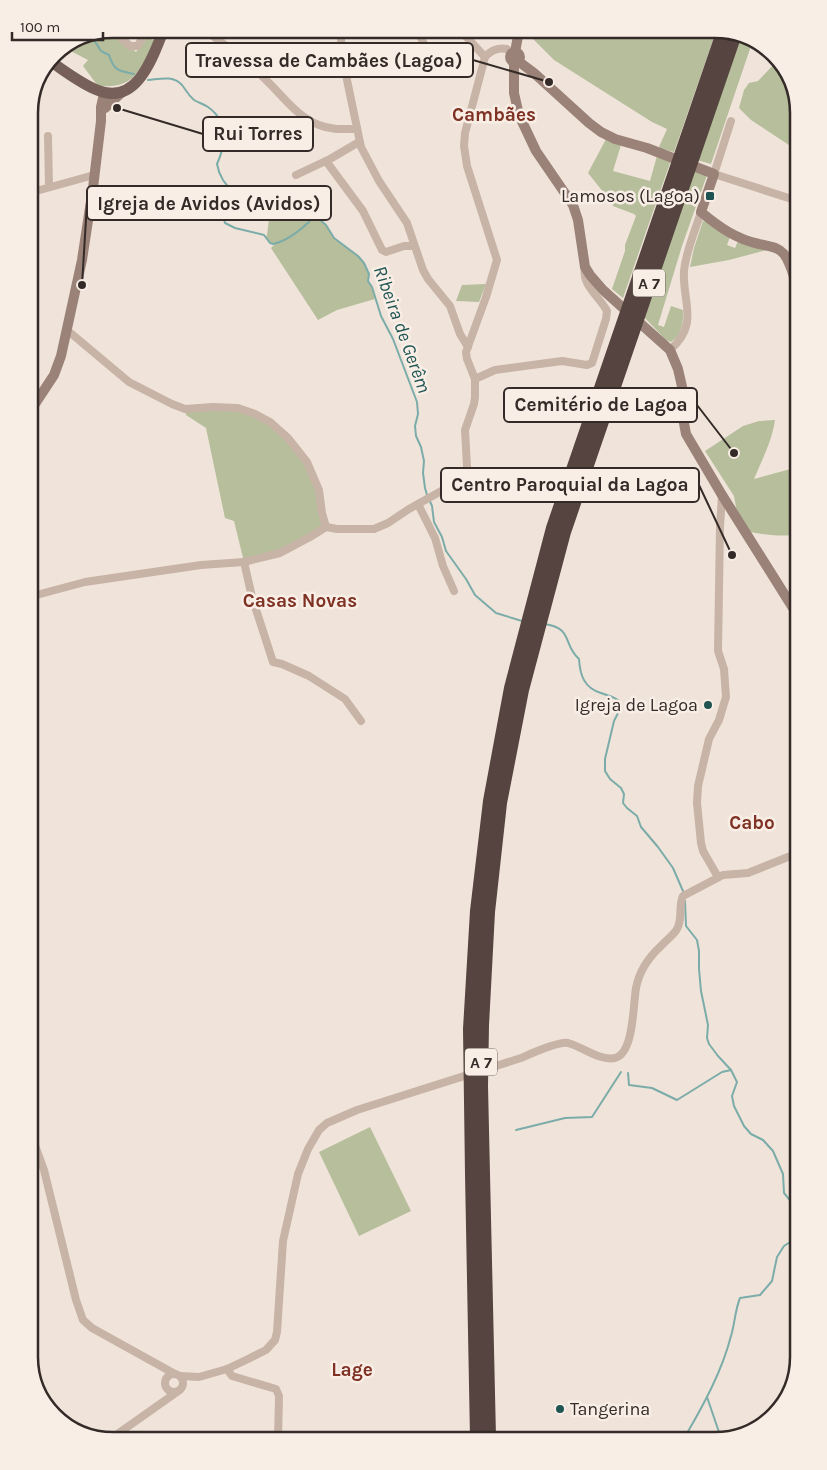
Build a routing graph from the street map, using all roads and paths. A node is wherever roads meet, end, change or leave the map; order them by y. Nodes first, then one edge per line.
1 (120, 37) edge
2 (142, 37) edge
3 (160, 37) edge
4 (214, 37) edge
5 (341, 37) edge
6 (421, 38) edge
7 (467, 38) edge
8 (517, 38) edge
9 (721, 38) edge
10 (733, 40) edge
11 (426, 48) dead end
12 (485, 57) junction
13 (515, 57) junction
14 (55, 65) edge
15 (88, 86) junction
16 (122, 92) junction
17 (107, 93) junction
18 (103, 108) junction
19 (731, 122) dead end
20 (357, 129) junction
21 (48, 136) dead end
22 (359, 142) junction
23 (326, 161) junction
24 (711, 173) junction
25 (94, 175) junction
26 (296, 175) dead end
27 (48, 187) junction
28 (38, 190) edge
29 (790, 198) edge
30 (702, 212) junction
31 (414, 246) junction
32 (585, 267) junction
33 (790, 267) edge
34 (67, 330) junction
35 (468, 347) junction
36 (670, 350) junction
37 (475, 380) junction
38 (38, 399) edge
39 (722, 495) junction
40 (418, 504) junction
41 (326, 526) junction
42 (558, 530) junction
43 (244, 562) junction
44 (454, 591) dead end
45 (38, 595) edge
46 (790, 603) edge
47 (517, 689) junction
48 (361, 721) dead end
49 (790, 856) edge
50 (718, 877) junction
51 (37, 1151) edge
52 (157, 1365) junction
53 (226, 1370) junction
54 (177, 1375) junction
55 (199, 1377) junction
56 (165, 1385) junction
57 (179, 1390) junction
58 (162, 1404) junction
59 (120, 1432) edge
60 (278, 1432) edge
61 (477, 1432) edge
62 (489, 1432) edge

1 - 2 street
3 - 16 main road
4 - 20 street
5 - 20 street
6 - 11 street
7 - 12 street
8 - 13 street
9 - 42 highway, A 7
10 - 42 highway, A 7
12 - 13 street
12 - 35 street
13 - 24 street
13 - 32 street
14 - 15 main road
15 - 17 main road
15 - 18 street
16 - 17 main road
16 - 18 street
17 - 18 street
18 - 25 street
19 - 24 street
20 - 22 street
21 - 27 street
22 - 23 street
22 - 31 street
23 - 26 street
23 - 31 street
24 - 29 street
24 - 30 street
25 - 27 street
25 - 34 street
27 - 28 street
30 - 33 street
30 - 36 street
31 - 35 street
32 - 36 street
32 - 37 street
34 - 38 street
34 - 41 street
35 - 37 street
36 - 39 street
37 - 40 street
39 - 46 street
39 - 50 street
40 - 41 street
40 - 44 street
41 - 43 street
42 - 47 highway, A 7
43 - 45 street
43 - 48 street
47 - 61 highway, A 7
47 - 62 highway, A 7
49 - 50 street
50 - 53 street
51 - 52 street
52 - 54 street
52 - 56 street
53 - 55 street
53 - 60 street
54 - 55 street
54 - 56 street
54 - 57 street
55 - 57 street
56 - 57 street
56 - 58 street
57 - 58 street
58 - 59 street

